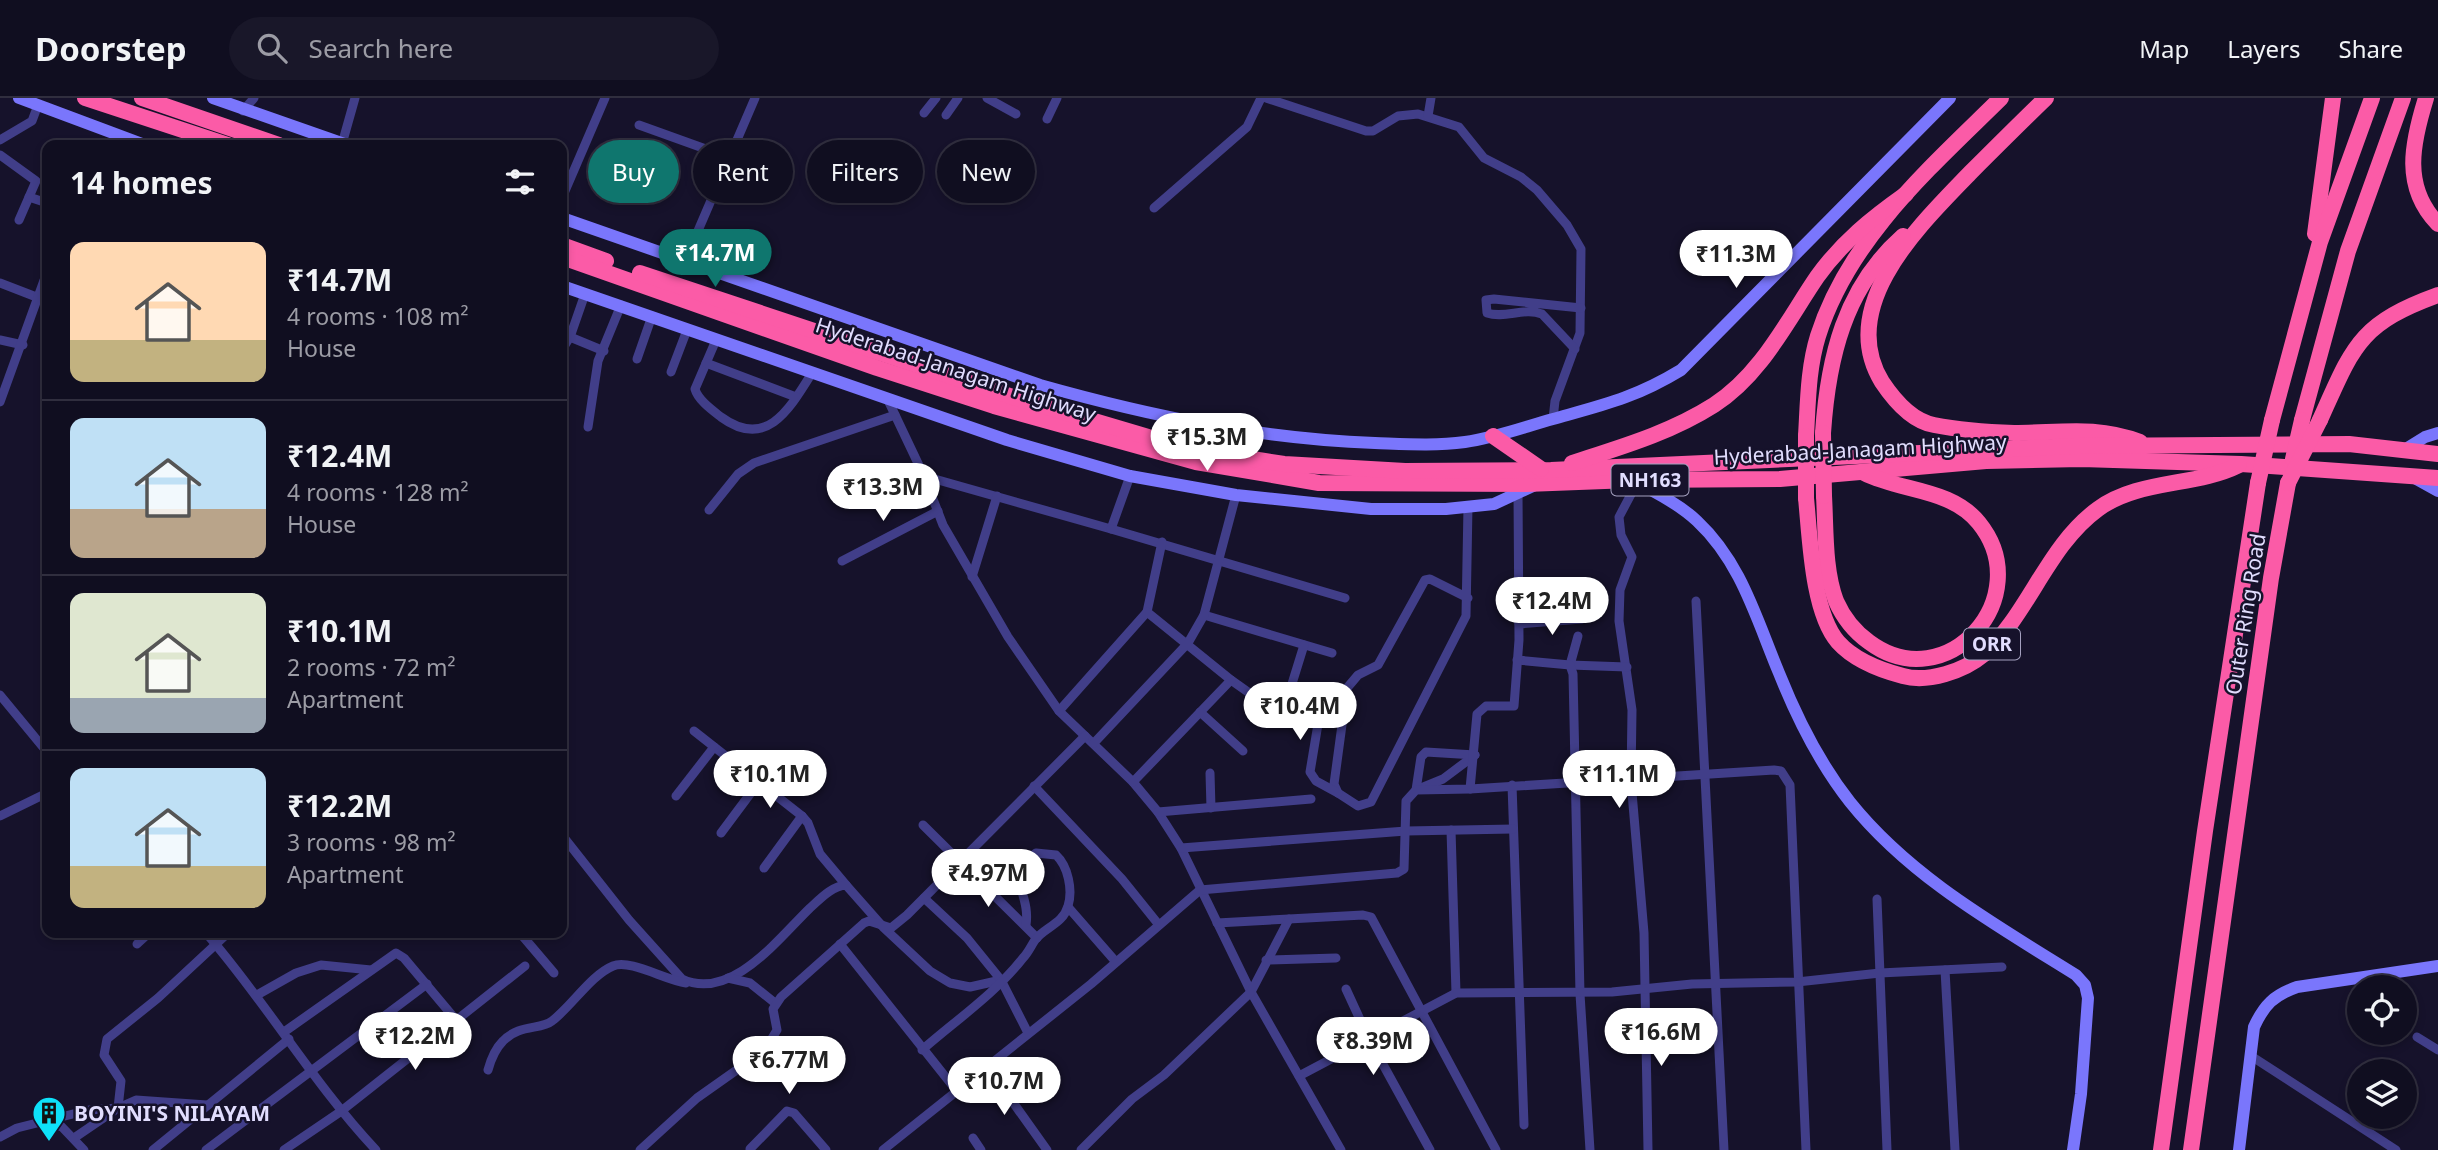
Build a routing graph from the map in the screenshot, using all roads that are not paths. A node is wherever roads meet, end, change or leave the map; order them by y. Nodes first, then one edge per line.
1 (19, 98) edge
2 (85, 98) edge
3 (142, 98) edge
4 (254, 98) edge
5 (355, 98) edge
6 (605, 98) edge
7 (755, 98) edge
8 (936, 98) edge
9 (958, 98) edge
10 (1057, 98) edge
11 (1263, 98) edge
12 (1431, 98) edge
13 (1950, 98) edge
14 (2001, 98) edge
15 (2046, 98) edge
16 (2333, 98) edge
17 (2372, 98) edge
18 (2403, 98) edge
19 (2426, 98) edge
20 (221, 99) edge
21 (990, 99) edge
22 (38, 105) junction
23 (243, 111) junction
24 (924, 113) dead end
25 (1016, 114) dead end
26 (946, 115) dead end
27 (1428, 116) junction
28 (1047, 119) dead end
29 (639, 125) dead end
30 (0, 139) edge
31 (132, 140) edge
32 (213, 140) edge
33 (264, 140) edge
34 (332, 140) edge
35 (345, 140) edge
36 (736, 140) edge
37 (693, 144) edge
38 (0, 155) edge
39 (567, 186) edge
40 (1906, 194) junction
41 (29, 197) junction
42 (42, 201) edge
43 (709, 203) edge
44 (1154, 208) dead end
45 (1929, 215) junction
46 (19, 220) dead end
47 (567, 220) edge
48 (2438, 224) edge
49 (567, 246) edge
50 (567, 259) edge
51 (685, 261) junction
52 (2310, 273) junction
53 (0, 283) edge
54 (42, 288) edge
55 (567, 288) edge
56 (585, 294) junction
57 (2438, 295) edge
58 (39, 298) junction
59 (621, 305) junction
60 (1581, 308) junction
61 (652, 316) junction
62 (687, 330) junction
63 (570, 337) junction
64 (0, 340) edge
65 (716, 340) junction
66 (567, 342) edge
67 (23, 345) junction
68 (1575, 349) junction
69 (604, 351) junction
70 (637, 359) dead end
71 (706, 363) junction
72 (671, 372) dead end
73 (812, 373) junction
74 (796, 397) junction
75 (886, 397) junction
76 (0, 402) edge
77 (895, 415) junction
78 (1553, 419) junction
79 (588, 427) dead end
80 (2438, 433) edge
81 (1493, 436) junction
82 (2148, 445) junction
83 (2404, 450) junction
84 (2438, 454) edge
85 (2241, 464) junction
86 (1863, 472) junction
87 (1543, 474) junction
88 (924, 476) junction
89 (1129, 476) junction
90 (2409, 476) junction
91 (2438, 478) edge
92 (1634, 481) junction
93 (2288, 483) junction
94 (2438, 491) edge
95 (1518, 493) junction
96 (1236, 495) junction
97 (997, 496) junction
98 (1468, 506) junction
99 (709, 510) dead end
100 (938, 511) junction
101 (1111, 529) junction
102 (1162, 542) junction
103 (842, 561) dead end
104 (1219, 561) junction
105 (972, 577) junction
106 (1345, 598) dead end
107 (1468, 598) junction
108 (1696, 601) dead end
109 (1147, 612) junction
110 (1204, 615) junction
111 (1582, 619) dead end
112 (1519, 625) junction
113 (1578, 636) dead end
114 (1188, 643) junction
115 (1304, 645) junction
116 (1332, 653) dead end
117 (1517, 660) junction
118 (1570, 665) junction
119 (1627, 667) junction
120 (1231, 680) junction
121 (1347, 688) junction
122 (0, 695) edge
123 (1059, 711) junction
124 (1200, 712) junction
125 (694, 731) dead end
126 (1085, 736) junction
127 (1094, 743) junction
128 (42, 746) edge
129 (715, 747) junction
130 (1243, 751) dead end
131 (1475, 755) junction
132 (1210, 773) dead end
133 (1707, 775) junction
134 (1631, 781) junction
135 (759, 782) junction
136 (1133, 782) junction
137 (1575, 784) junction
138 (1512, 785) junction
139 (1034, 786) junction
140 (1470, 789) junction
141 (1416, 790) junction
142 (1338, 793) junction
143 (42, 795) edge
144 (676, 796) dead end
145 (1311, 799) dead end
146 (1211, 808) junction
147 (1158, 812) junction
148 (0, 816) edge
149 (802, 816) junction
150 (923, 825) dead end
151 (1513, 829) junction
152 (1451, 830) junction
153 (1406, 831) junction
154 (720, 833) dead end
155 (567, 844) edge
156 (1181, 848) junction
157 (958, 862) junction
158 (764, 868) dead end
159 (846, 885) junction
160 (1200, 890) junction
161 (923, 898) junction
162 (1877, 899) dead end
163 (1068, 906) junction
164 (1289, 919) junction
165 (1217, 923) junction
166 (1026, 925) junction
167 (1159, 925) junction
168 (884, 928) junction
169 (144, 938) edge
170 (210, 938) edge
171 (222, 938) edge
172 (524, 938) edge
173 (1037, 938) junction
174 (215, 943) junction
175 (137, 944) dead end
176 (840, 944) junction
177 (1336, 958) dead end
178 (1266, 960) junction
179 (1116, 962) junction
180 (525, 966) dead end
181 (2438, 966) edge
182 (2002, 967) dead end
183 (372, 970) junction
184 (1945, 970) junction
185 (554, 973) dead end
186 (1880, 973) junction
187 (728, 978) junction
188 (1001, 981) junction
189 (1797, 982) junction
190 (427, 984) junction
191 (692, 984) junction
192 (1717, 984) junction
193 (1644, 988) junction
194 (1346, 989) dead end
195 (1251, 992) junction
196 (1456, 993) junction
197 (1517, 993) junction
198 (1580, 994) junction
199 (257, 995) junction
200 (775, 1003) junction
201 (1421, 1009) junction
202 (456, 1020) junction
203 (1028, 1033) junction
204 (286, 1035) junction
205 (2417, 1037) dead end
206 (1369, 1039) junction
207 (922, 1050) junction
208 (2438, 1050) edge
209 (2251, 1056) junction
210 (987, 1066) junction
211 (488, 1070) dead end
212 (313, 1071) junction
213 (1299, 1076) junction
214 (956, 1090) junction
215 (208, 1105) junction
216 (118, 1108) junction
217 (341, 1112) junction
218 (47, 1121) junction
219 (1524, 1125) dead end
220 (0, 1137) edge
221 (74, 1138) junction
222 (973, 1138) dead end
223 (83, 1150) edge
224 (153, 1150) edge
225 (206, 1150) edge
226 (284, 1150) edge
227 (376, 1150) edge
228 (640, 1150) edge
229 (749, 1150) edge
230 (826, 1150) edge
231 (883, 1150) edge
232 (981, 1150) edge
233 (1047, 1150) edge
234 (1081, 1150) edge
235 (1341, 1150) edge
236 (1430, 1150) edge
237 (1496, 1150) edge
238 (1590, 1150) edge
239 (1648, 1150) edge
240 (1724, 1150) edge
241 (1806, 1150) edge
242 (1887, 1150) edge
243 (1955, 1150) edge
244 (2073, 1150) edge
245 (2161, 1150) edge
246 (2191, 1150) edge
247 (2239, 1150) edge
248 (2396, 1150) edge

1 - 22 street
2 - 32 highway
3 - 33 highway
4 - 23 street
5 - 35 street
6 - 39 street
7 - 36 street
8 - 24 street
9 - 26 street
10 - 28 street
11 - 27 street
11 - 44 street
12 - 27 street
13 - 78 street
14 - 40 highway, ORR
15 - 45 highway, ORR
16 - 52 highway
17 - 52 highway, Outer Ring Road
18 - 93 highway, Outer Ring Road, bridge
19 - 48 highway
20 - 23 street
21 - 25 street
22 - 30 street
22 - 31 street
23 - 34 street
27 - 60 street
29 - 37 street
38 - 41 street
40 - 85 highway, ORR, bridge
40 - 87 highway, ORR
41 - 42 street
41 - 46 street
43 - 51 street
45 - 82 highway, ORR
45 - 86 highway, ORR, bridge
47 - 51 street
49 - 87 highway, Hyderabad-Janagam Highway / NH163
50 - 87 highway, Hyderabad-Janagam Highway / NH163
51 - 81 street
52 - 245 highway, Outer Ring Road, bridge
53 - 58 street
54 - 58 street
55 - 56 street
56 - 59 street
56 - 63 street
57 - 93 highway, bridge
58 - 67 street
59 - 61 street
59 - 69 street
60 - 68 street
60 - 68 street
61 - 62 street
61 - 70 street
62 - 65 street
62 - 72 street
63 - 66 street
63 - 69 street
64 - 67 street
65 - 71 street
65 - 73 street
67 - 76 street
68 - 78 street
69 - 79 street
71 - 74 street
71 - 74 street
73 - 74 street
73 - 75 street
75 - 77 street
75 - 89 street
77 - 88 street
77 - 99 street
78 - 81 street
80 - 83 street
81 - 87 highway
82 - 83 highway, Hyderabad-Janagam Highway / NH163
82 - 87 highway, Hyderabad-Janagam Highway / NH163
83 - 84 highway, Hyderabad-Janagam Highway / NH163
85 - 86 highway, Hyderabad-Janagam Highway / NH163
85 - 90 highway, Hyderabad-Janagam Highway / NH163
86 - 92 highway, Hyderabad-Janagam Highway / NH163
87 - 92 highway, Hyderabad-Janagam Highway / NH163
87 - 95 street
88 - 97 street
88 - 100 street
89 - 96 street
89 - 101 street
90 - 91 highway, Hyderabad-Janagam Highway / NH163
90 - 94 street
92 - 119 street
92 - 244 street
93 - 246 highway, Outer Ring Road
95 - 98 street
95 - 112 street
96 - 98 street
96 - 104 street
97 - 101 street
97 - 105 street
98 - 107 street
100 - 103 street
100 - 105 street
101 - 102 street
102 - 104 street
102 - 109 street
104 - 106 street
104 - 110 street
105 - 123 street
107 - 121 street
107 - 142 street
108 - 133 street
109 - 114 street
109 - 123 street
110 - 114 street
110 - 115 street
111 - 112 street
112 - 117 street
113 - 118 street
114 - 120 street
114 - 127 street
115 - 116 street
115 - 120 street
117 - 118 street
117 - 131 street
118 - 119 street
118 - 137 street
119 - 134 street
120 - 124 street
121 - 142 street
121 - 142 street
122 - 128 street
123 - 126 street
124 - 130 street
124 - 136 street
125 - 129 street
126 - 127 street
126 - 139 street
127 - 136 street
129 - 135 street
129 - 144 street
131 - 140 street
131 - 141 street
131 - 141 street
132 - 146 street
133 - 134 street
133 - 189 street
133 - 192 street
134 - 137 street
134 - 193 street
135 - 149 street
135 - 154 street
136 - 147 street
137 - 138 street
137 - 198 street
138 - 140 street
138 - 151 street
139 - 157 street
139 - 167 street
140 - 141 street
141 - 153 street
143 - 148 street
145 - 146 street
146 - 147 street
147 - 156 street
149 - 158 street
149 - 159 street
150 - 157 street
151 - 152 street
151 - 197 street
152 - 153 street
152 - 196 street
153 - 156 street
153 - 160 street
155 - 191 street
156 - 160 street
157 - 161 street
157 - 166 street
159 - 168 street
159 - 187 street
160 - 165 street
160 - 167 street
161 - 168 street
161 - 188 street
162 - 186 street
163 - 166 street
163 - 173 street
163 - 179 street
164 - 165 street
164 - 178 street
164 - 201 street
165 - 195 street
166 - 173 street
167 - 179 street
168 - 176 street
168 - 188 street
169 - 175 street
170 - 174 street
171 - 174 street
172 - 185 street
173 - 188 street
174 - 199 street
174 - 216 street
176 - 200 street
176 - 207 street
177 - 178 street
178 - 195 street
179 - 203 street
180 - 202 street
181 - 209 street
182 - 184 street
183 - 190 street
183 - 199 street
183 - 204 street
184 - 186 street
184 - 243 street
186 - 189 street
186 - 242 street
187 - 191 street
187 - 200 street
188 - 203 street
188 - 207 street
189 - 192 street
189 - 241 street
190 - 202 street
190 - 212 street
191 - 211 street
192 - 193 street
192 - 240 street
193 - 198 street
193 - 239 street
194 - 206 street
195 - 213 street
195 - 234 street
196 - 197 street
196 - 201 street
197 - 198 street
197 - 219 street
198 - 238 street
199 - 204 street
200 - 228 street
201 - 206 street
201 - 237 street
202 - 217 street
203 - 210 street
204 - 212 street
204 - 215 street
205 - 208 street
206 - 213 street
206 - 236 street
207 - 214 street
209 - 247 street
209 - 248 street
210 - 214 street
210 - 233 street
212 - 217 street
212 - 225 street
213 - 235 street
214 - 231 street
215 - 216 street
215 - 224 street
216 - 218 street
216 - 221 street
217 - 226 street
217 - 227 street
218 - 220 street
218 - 221 street
221 - 223 street
222 - 232 street
229 - 230 street

